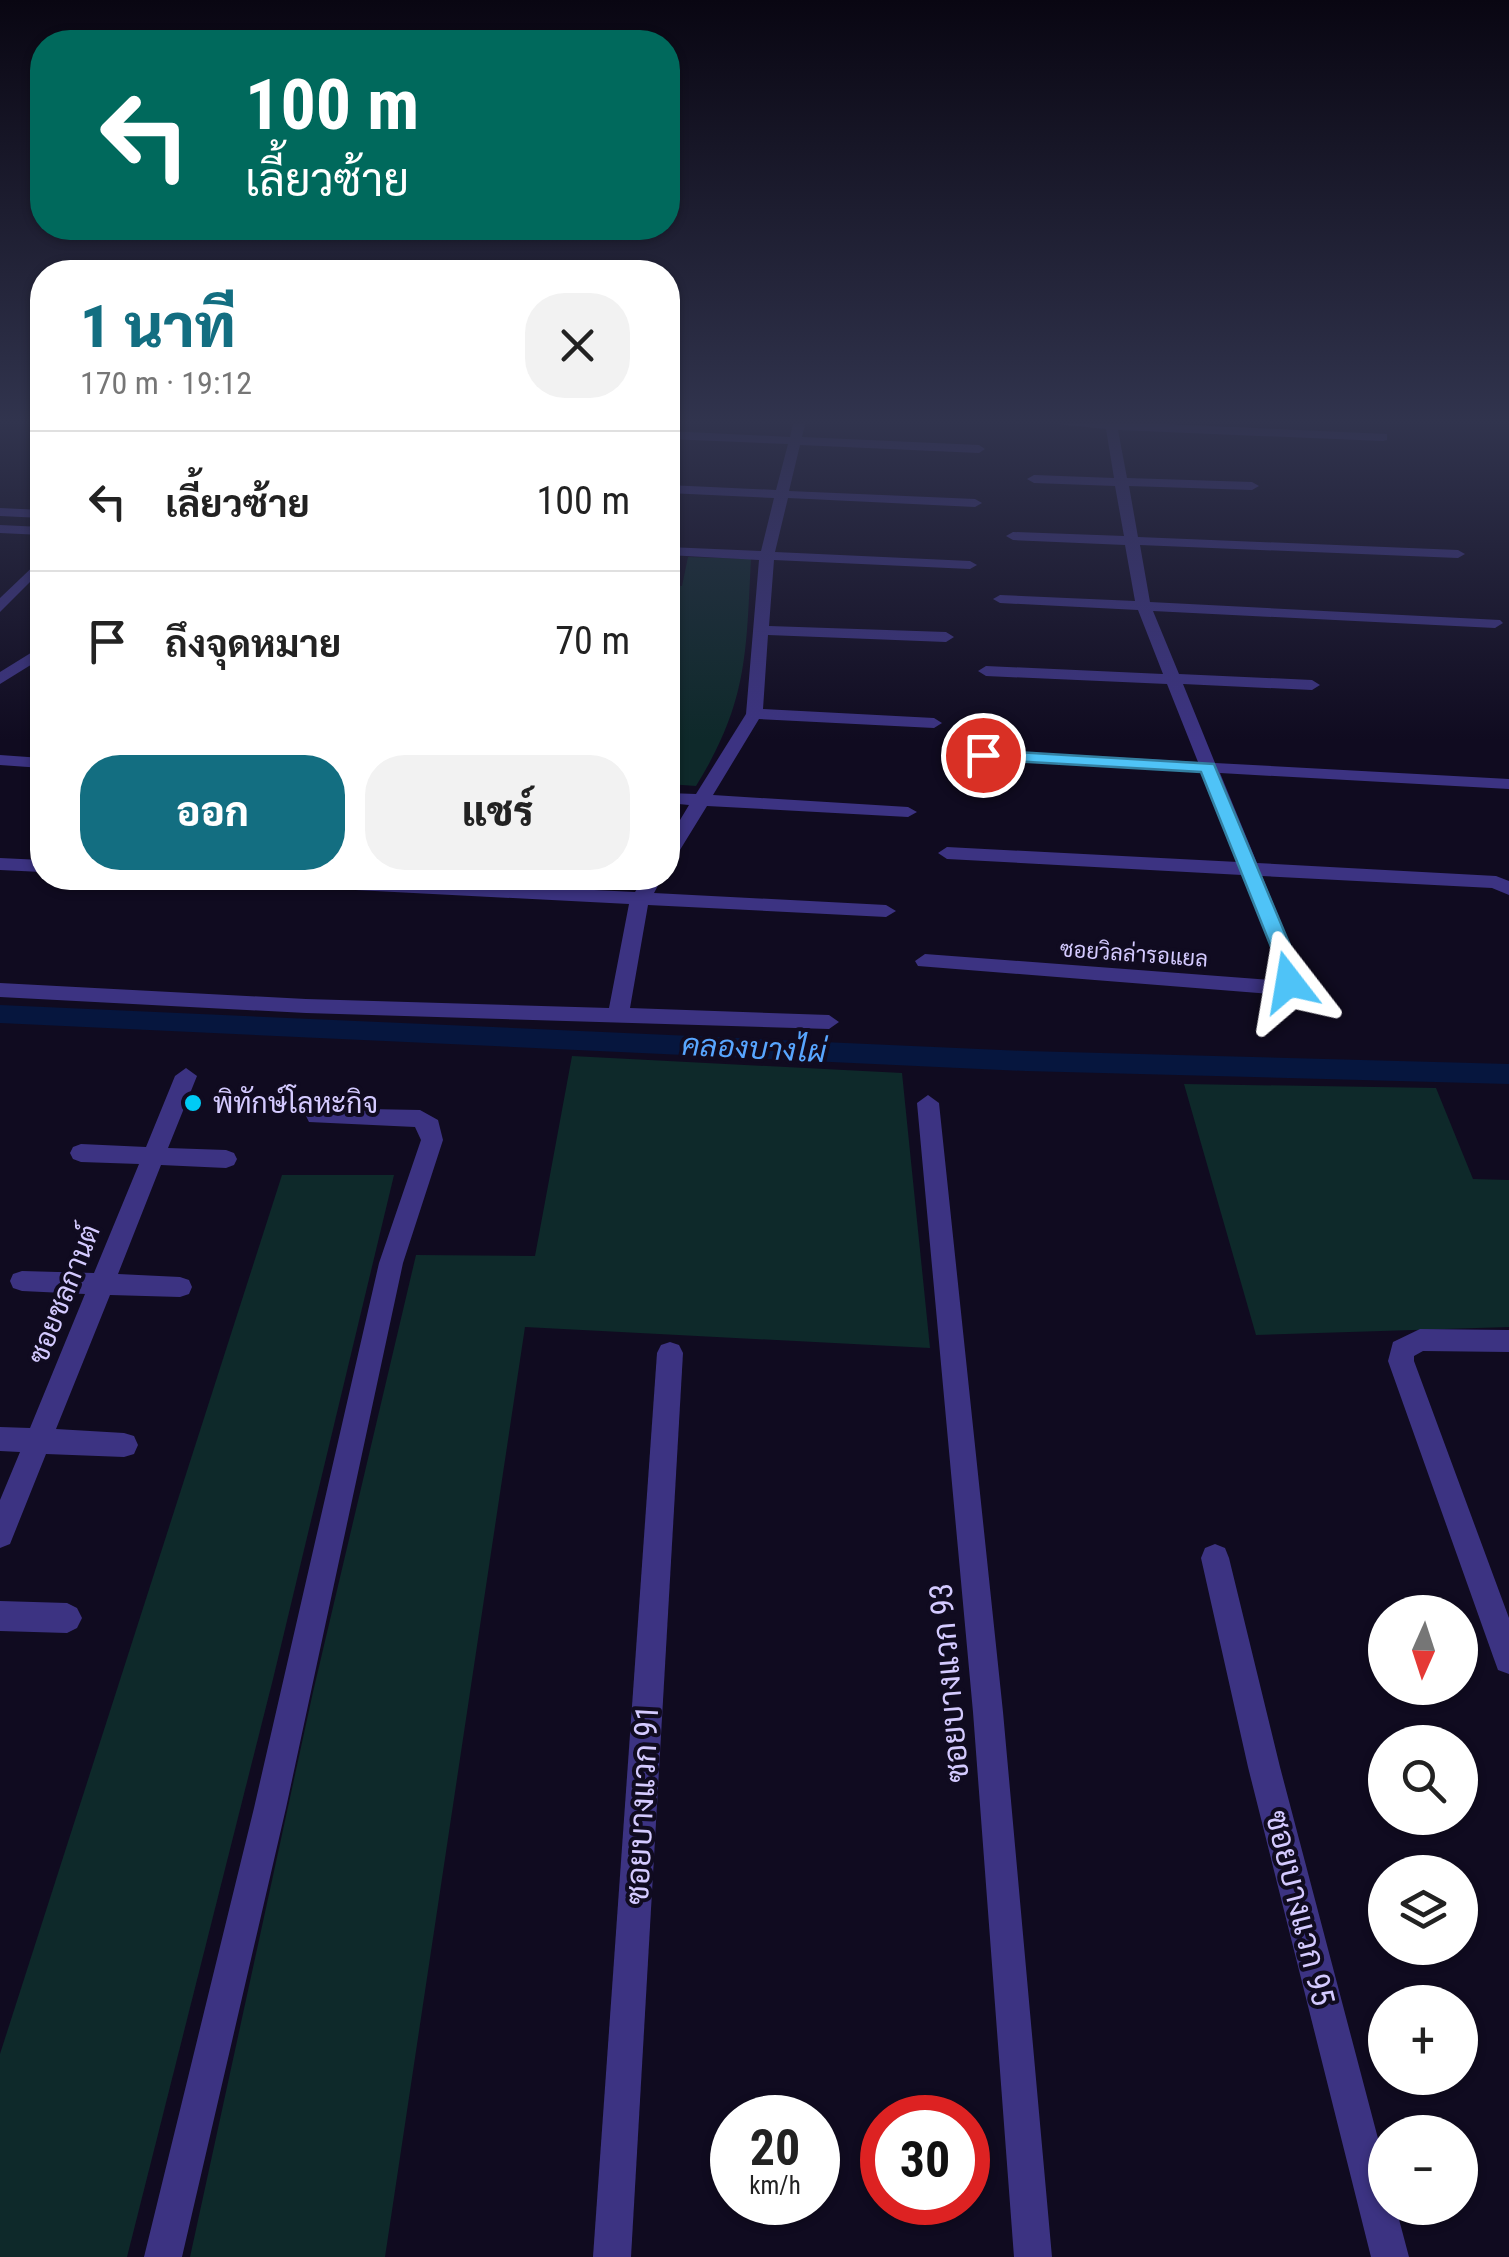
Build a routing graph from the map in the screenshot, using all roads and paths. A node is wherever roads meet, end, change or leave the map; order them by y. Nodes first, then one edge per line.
1 (772, 529) edge
2 (1131, 529) edge
3 (1013, 536) dead end
4 (1133, 540) junction
5 (680, 551) edge
6 (1458, 554) dead end
7 (767, 555) junction
8 (970, 565) dead end
9 (30, 575) edge
10 (1000, 599) dead end
11 (0, 606) edge
12 (1143, 606) junction
13 (1494, 623) dead end
14 (762, 630) junction
15 (946, 637) dead end
16 (30, 659) edge
17 (986, 671) dead end
18 (6, 675) edge
19 (1172, 680) junction
20 (1312, 685) dead end
21 (754, 714) junction
22 (934, 723) dead end
23 (983, 755) dead end
24 (0, 760) edge
25 (30, 762) edge
26 (1208, 767) junction
27 (1509, 784) edge
28 (680, 799) edge
29 (700, 800) junction
30 (908, 812) dead end
31 (680, 834) edge
32 (947, 853) dead end
33 (0, 864) edge
34 (30, 865) edge
35 (1253, 870) junction
36 (1509, 889) edge
37 (448, 890) edge
38 (646, 890) edge
39 (639, 901) junction
40 (886, 912) dead end
41 (925, 961) dead end
42 (0, 990) edge
43 (618, 1015) junction
44 (829, 1022) dead end
45 (186, 1076) dead end
46 (928, 1104) dead end
47 (317, 1116) dead end
48 (82, 1153) dead end
49 (152, 1156) junction
50 (226, 1159) dead end
51 (22, 1281) dead end
52 (100, 1284) junction
53 (180, 1287) dead end
54 (1509, 1342) edge
55 (670, 1353) dead end
56 (0, 1438) edge
57 (39, 1440) junction
58 (124, 1445) dead end
59 (0, 1534) edge
60 (1215, 1558) dead end
61 (0, 1616) edge
62 (66, 1618) dead end
63 (1509, 1659) edge
64 (163, 2257) edge
65 (612, 2257) edge
66 (1033, 2257) edge
67 (1390, 2257) edge

1 - 7 street
2 - 4 street, ซอยวิลล่ารอแยล
3 - 4 street
4 - 6 street
4 - 12 street, ซอยวิลล่ารอแยล
5 - 7 street
7 - 8 street
7 - 14 street
9 - 11 street
10 - 12 street
12 - 13 street
12 - 19 street, ซอยวิลล่ารอแยล
14 - 15 street
14 - 21 street
16 - 18 street
17 - 19 street
19 - 20 street
19 - 26 street, ซอยวิลล่ารอแยล
21 - 22 street
21 - 29 street
23 - 26 street
24 - 25 street
26 - 27 street
26 - 35 street, ซอยวิลล่ารอแยล
28 - 29 street
29 - 30 street
29 - 31 street
32 - 35 street
33 - 34 street
35 - 36 street
35 - 41 street, ซอยวิลล่ารอแยล
37 - 39 street
38 - 39 street
39 - 40 street
39 - 43 street
42 - 43 street
43 - 44 street
45 - 49 street, ซอยชลกานต์
46 - 66 street, ซอยบางแวก 93
47 - 64 street
48 - 49 street
49 - 50 street
49 - 52 street, ซอยชลกานต์
51 - 52 street
52 - 53 street
52 - 57 street, ซอยชลกานต์
54 - 63 street
55 - 65 street, ซอยบางแวก 91
56 - 57 street
57 - 58 street
57 - 59 street, ซอยชลกานต์
60 - 67 street, ซอยบางแวก 95
61 - 62 street

